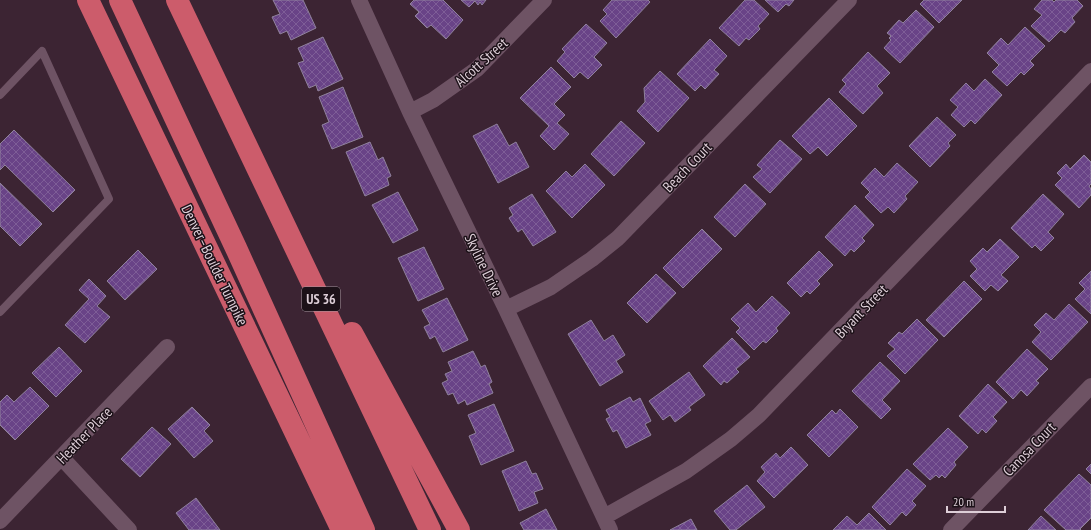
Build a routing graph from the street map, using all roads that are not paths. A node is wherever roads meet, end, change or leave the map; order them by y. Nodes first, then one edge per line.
1 (88, 0) edge
2 (120, 0) edge
3 (177, 0) edge
4 (358, 0) edge
5 (544, 0) edge
6 (849, 0) edge
7 (210, 69) junction
8 (1091, 72) edge
9 (0, 95) edge
10 (410, 112) junction
11 (230, 296) junction
12 (506, 309) junction
13 (0, 312) edge
14 (167, 348) dead end
15 (1091, 386) edge
16 (62, 458) junction
17 (0, 521) edge
18 (607, 524) edge
19 (129, 530) edge
20 (328, 530) edge
21 (342, 530) edge
22 (364, 530) edge
23 (430, 530) edge
24 (459, 530) edge
25 (951, 530) edge

1 - 11 highway, Denver–Boulder Turnpike
2 - 22 highway
3 - 7 highway, US 36
4 - 10 street, Skyline Drive
5 - 10 street, Alcott Street
6 - 12 street, Beach Court
7 - 23 highway, US 36
7 - 24 highway
8 - 18 street, Bryant Street
9 - 13 lane
10 - 12 street, Skyline Drive
11 - 20 highway
11 - 21 highway, Denver–Boulder Turnpike
12 - 18 street, Skyline Drive
14 - 16 street, Heather Place
15 - 25 street, Canosa Court
16 - 17 street, Heather Place
16 - 19 street

